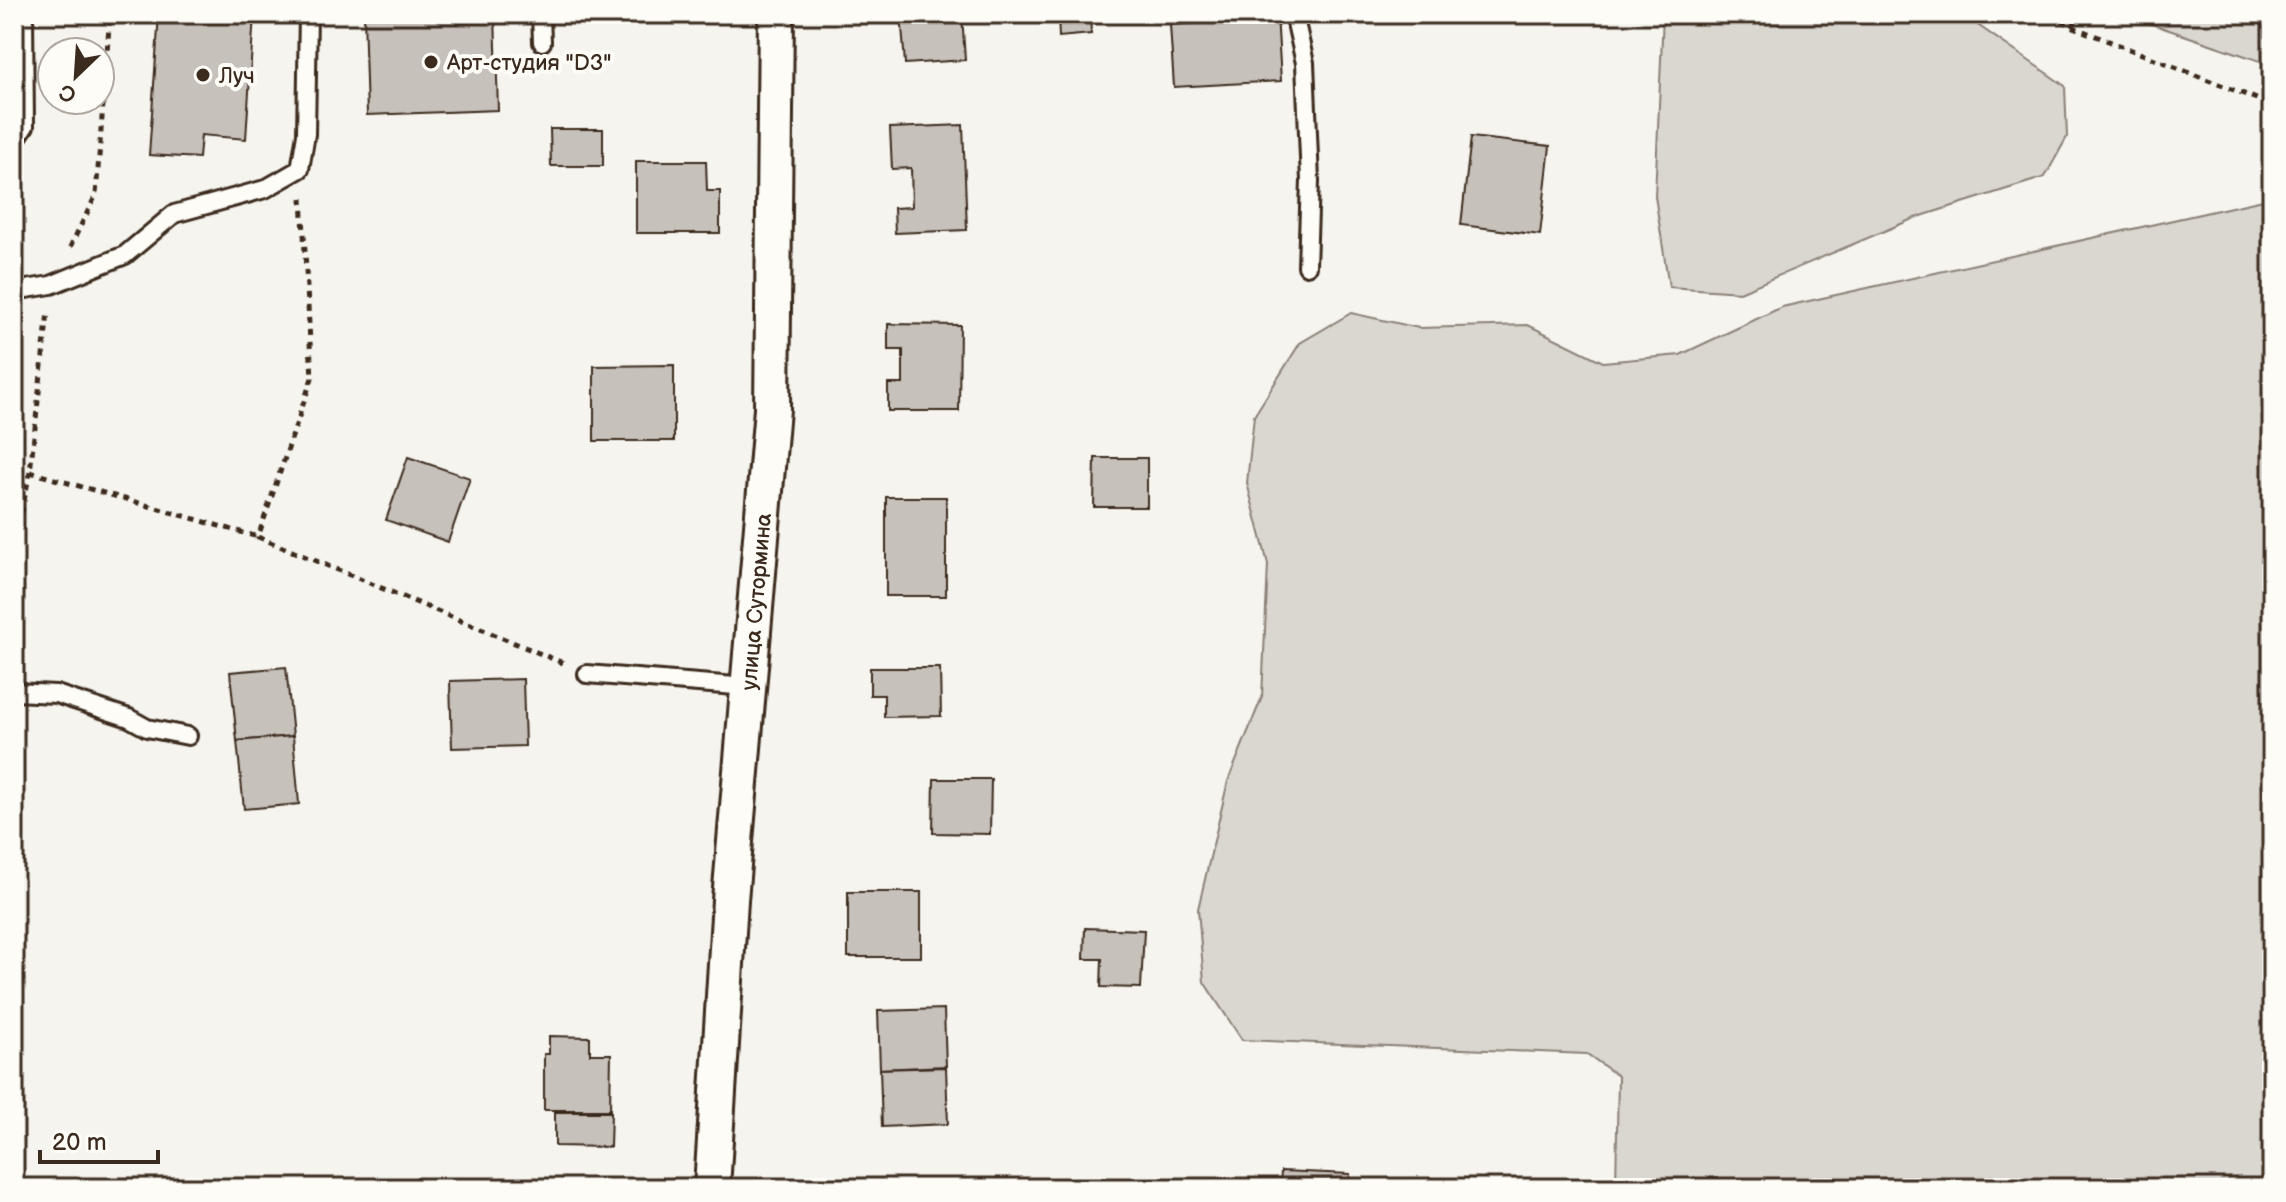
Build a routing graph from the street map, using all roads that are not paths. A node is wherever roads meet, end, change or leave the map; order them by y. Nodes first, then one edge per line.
1 (24, 14) edge
2 (308, 14) edge
3 (541, 14) edge
4 (776, 14) edge
5 (1294, 14) edge
6 (542, 42) dead end
7 (14, 142) edge
8 (1307, 266) dead end
9 (14, 291) edge
10 (587, 674) road end
11 (748, 687) junction
12 (14, 692) edge
13 (188, 736) dead end
14 (712, 1188) edge

1 - 7 lane
2 - 9 lane
3 - 6 lane
4 - 11 street, улица Сутормина
5 - 8 lane
10 - 11 lane
11 - 14 street, улица Сутормина
12 - 13 lane

